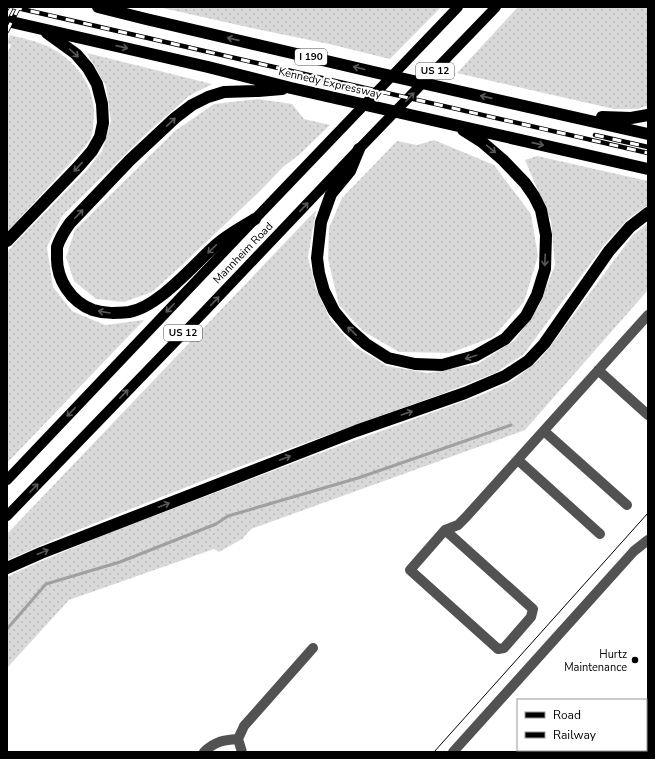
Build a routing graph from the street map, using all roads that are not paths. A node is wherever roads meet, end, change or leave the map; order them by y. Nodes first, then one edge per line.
1 (98, 7) edge
2 (458, 7) edge
3 (496, 7) edge
4 (7, 21) edge
5 (43, 30) junction
6 (291, 88) junction
7 (524, 106) junction
8 (648, 115) edge
9 (445, 123) junction
10 (648, 134) edge
11 (359, 149) junction
12 (648, 169) edge
13 (648, 214) edge
14 (255, 219) junction
15 (7, 241) edge
16 (648, 315) edge
17 (598, 370) junction
18 (648, 415) edge
19 (544, 431) junction
20 (518, 460) junction
21 (7, 480) edge
22 (627, 504) dead end
23 (7, 516) edge
24 (445, 530) junction
25 (600, 534) dead end
26 (648, 540) edge
27 (7, 568) edge
28 (313, 648) dead end
29 (238, 738) junction
30 (204, 752) edge
31 (242, 752) edge
32 (454, 752) edge

7 -> 1 highway, Kennedy Expressway / I 190
2 - 14 main road, Mannheim Road / US 12
11 -> 3 main road, Mannheim Road / US 12
4 - 5 highway, Kennedy Expressway
5 -> 6 highway, Kennedy Expressway
5 -> 15 highway
6 - 9 highway, Kennedy Expressway
14 -> 6 highway
7 - 8 highway
7 - 10 highway, Kennedy Expressway / I 190
9 -> 11 highway
9 -> 12 highway, Kennedy Expressway
23 -> 11 main road, Mannheim Road / US 12
27 -> 13 highway
14 -> 21 main road, Mannheim Road / US 12
16 - 17 street
17 - 18 street
17 - 19 street
19 - 20 street
19 - 22 street
20 - 24 street
20 - 25 street
24 - 24 street
26 - 32 street
28 - 29 street
29 - 30 street
29 - 31 street

